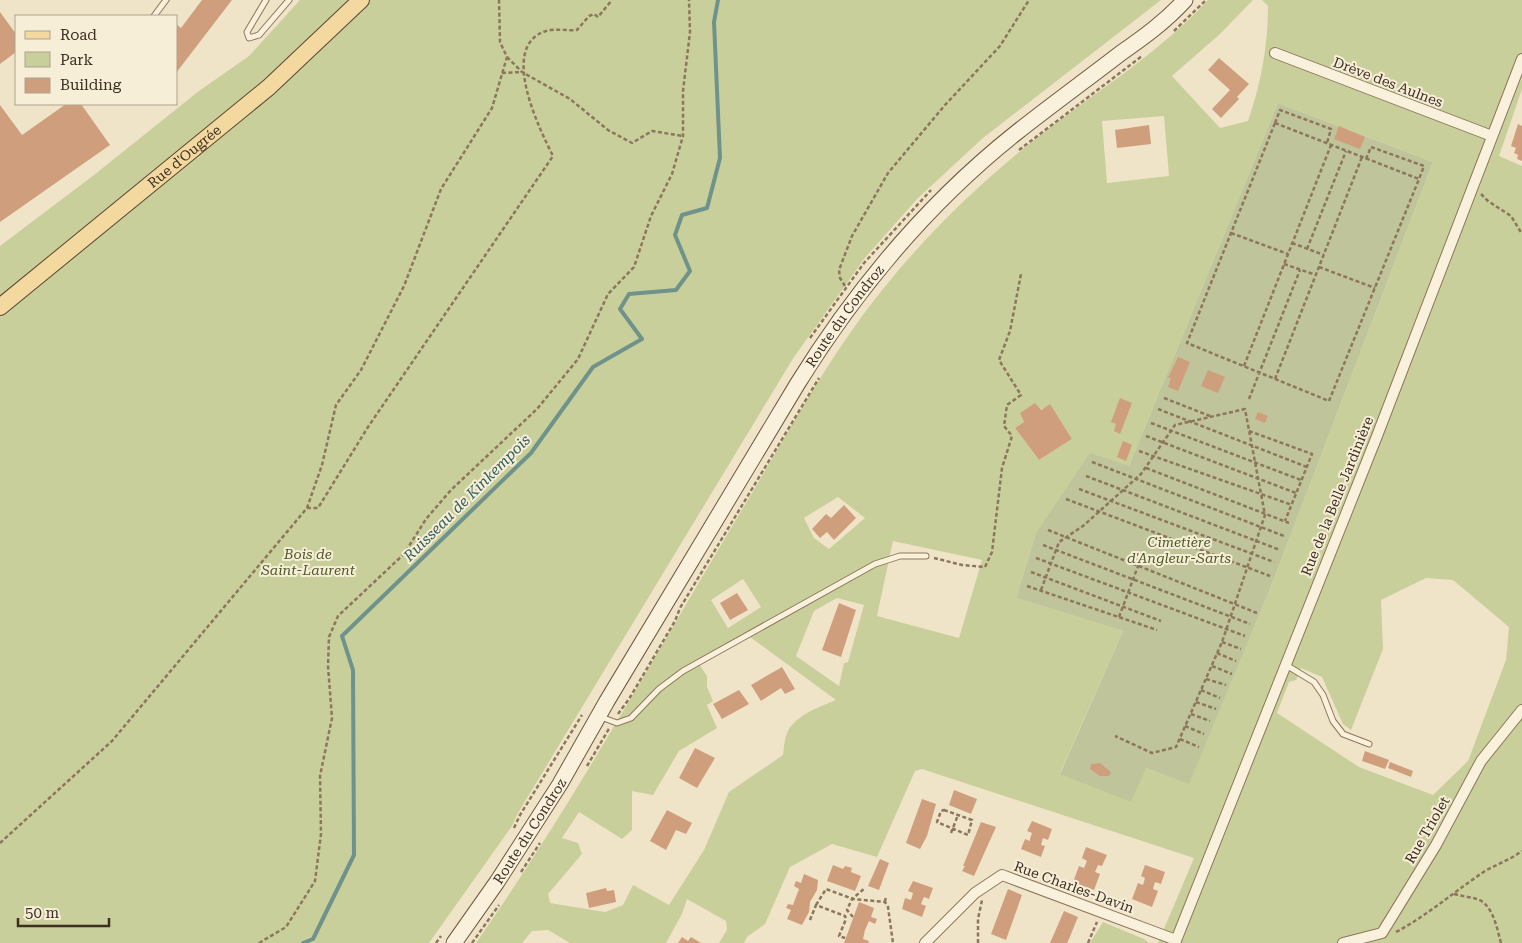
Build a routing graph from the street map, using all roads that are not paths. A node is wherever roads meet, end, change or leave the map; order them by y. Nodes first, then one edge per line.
1 (166, 0) edge
2 (266, 0) edge
3 (289, 0) edge
4 (361, 0) edge
5 (1185, 0) edge
6 (155, 15) edge
7 (1275, 53) dead end
8 (1522, 59) edge
9 (1492, 136) junction
10 (0, 307) edge
11 (926, 556) road end
12 (1286, 665) junction
13 (1522, 710) edge
14 (600, 716) junction
15 (1369, 744) dead end
16 (450, 937) edge
17 (1176, 941) edge
18 (925, 943) edge
19 (1342, 943) edge

1 - 6 lane
2 - 3 lane
4 - 10 main road, Rue d'Ougrée
5 - 14 main road, Route du Condroz
7 - 9 street, Drève des Aulnes
8 - 9 street, Rue de la Belle Jardinière
9 - 12 street, Rue de la Belle Jardinière
11 - 14 lane
12 - 15 lane
12 - 17 street, Rue de la Belle Jardinière
13 - 19 street, Rue Triolet
14 - 16 main road, Route du Condroz
17 - 18 street, Rue Charles-Davin

